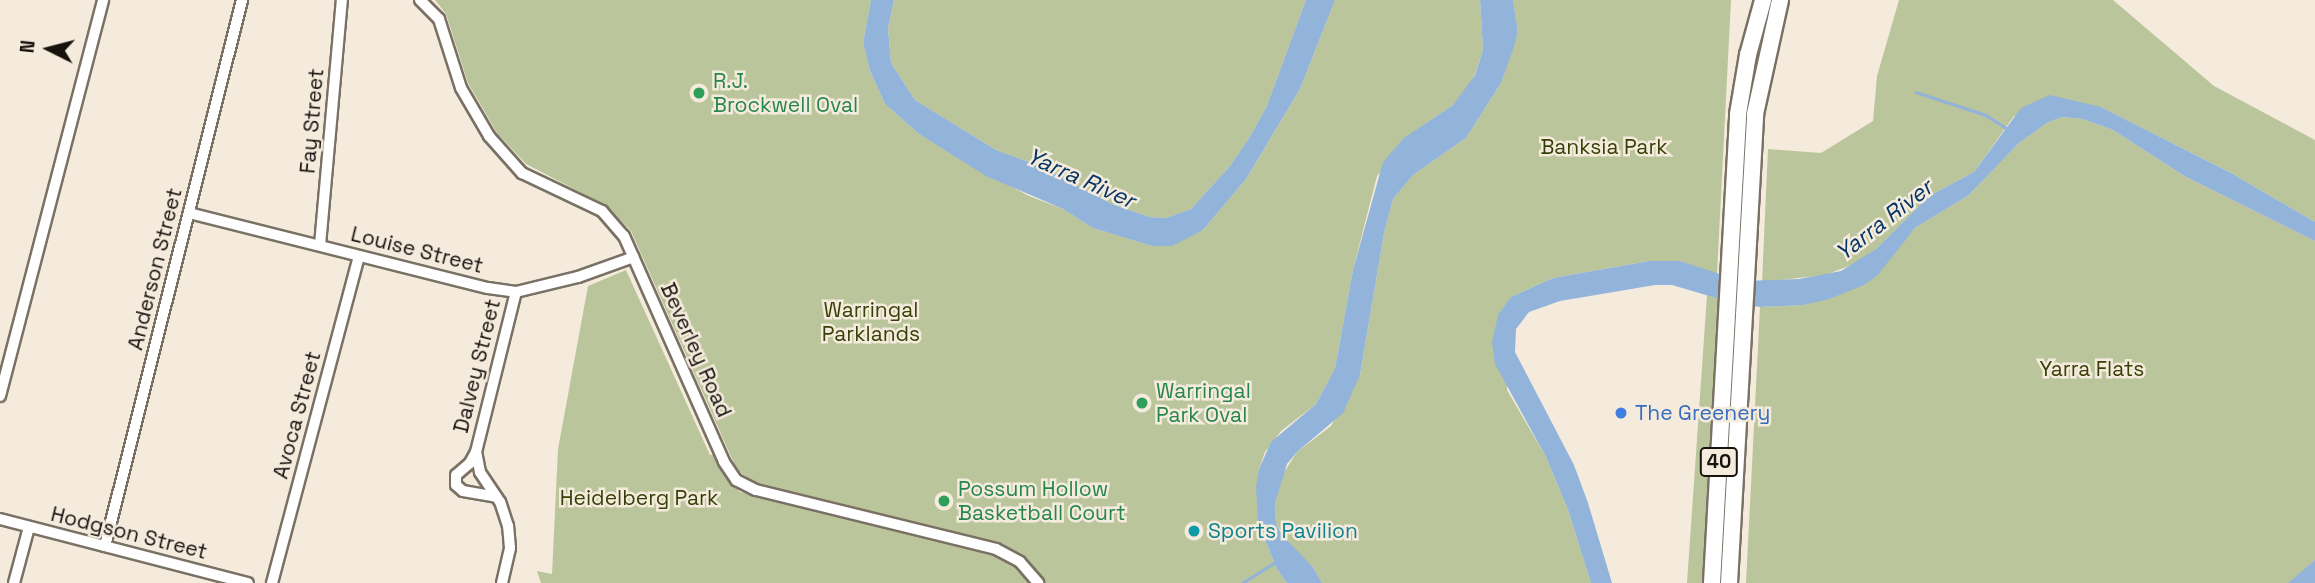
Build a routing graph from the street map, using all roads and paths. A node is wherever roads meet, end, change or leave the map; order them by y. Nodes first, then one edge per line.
1 (103, 0) edge
2 (242, 0) edge
3 (342, 0) edge
4 (420, 0) edge
5 (1763, 0) edge
6 (1780, 0) edge
7 (189, 213) junction
8 (1740, 237) junction
9 (320, 245) junction
10 (359, 256) junction
11 (634, 257) junction
12 (516, 292) junction
13 (1734, 342) junction
14 (0, 396) edge
15 (476, 450) junction
16 (496, 497) junction
17 (0, 519) edge
18 (29, 527) junction
19 (105, 546) junction
20 (14, 583) edge
21 (248, 583) edge
22 (272, 583) edge
23 (502, 583) edge
24 (1038, 583) edge
25 (1712, 583) edge
26 (1729, 583) edge

1 - 14 street
2 - 7 street, Anderson Street
3 - 9 street, Fay Street
4 - 11 street, Beverley Road
5 - 8 highway, 40
6 - 8 highway, 40
7 - 9 street, Louise Street
7 - 19 street, Anderson Street
8 - 13 highway, 40
9 - 10 street, Louise Street
10 - 12 street, Louise Street
10 - 22 street, Avoca Street
11 - 12 street, Louise Street
11 - 24 street, Beverley Road
12 - 15 street, Dalvey Street
13 - 25 highway, 40
13 - 26 highway, 40
15 - 16 street, Dalvey Street
15 - 16 street, Dalvey Street
16 - 23 street, Dalvey Street
17 - 18 street, Hodgson Street
18 - 19 street, Hodgson Street
18 - 20 street
19 - 21 street, Hodgson Street

